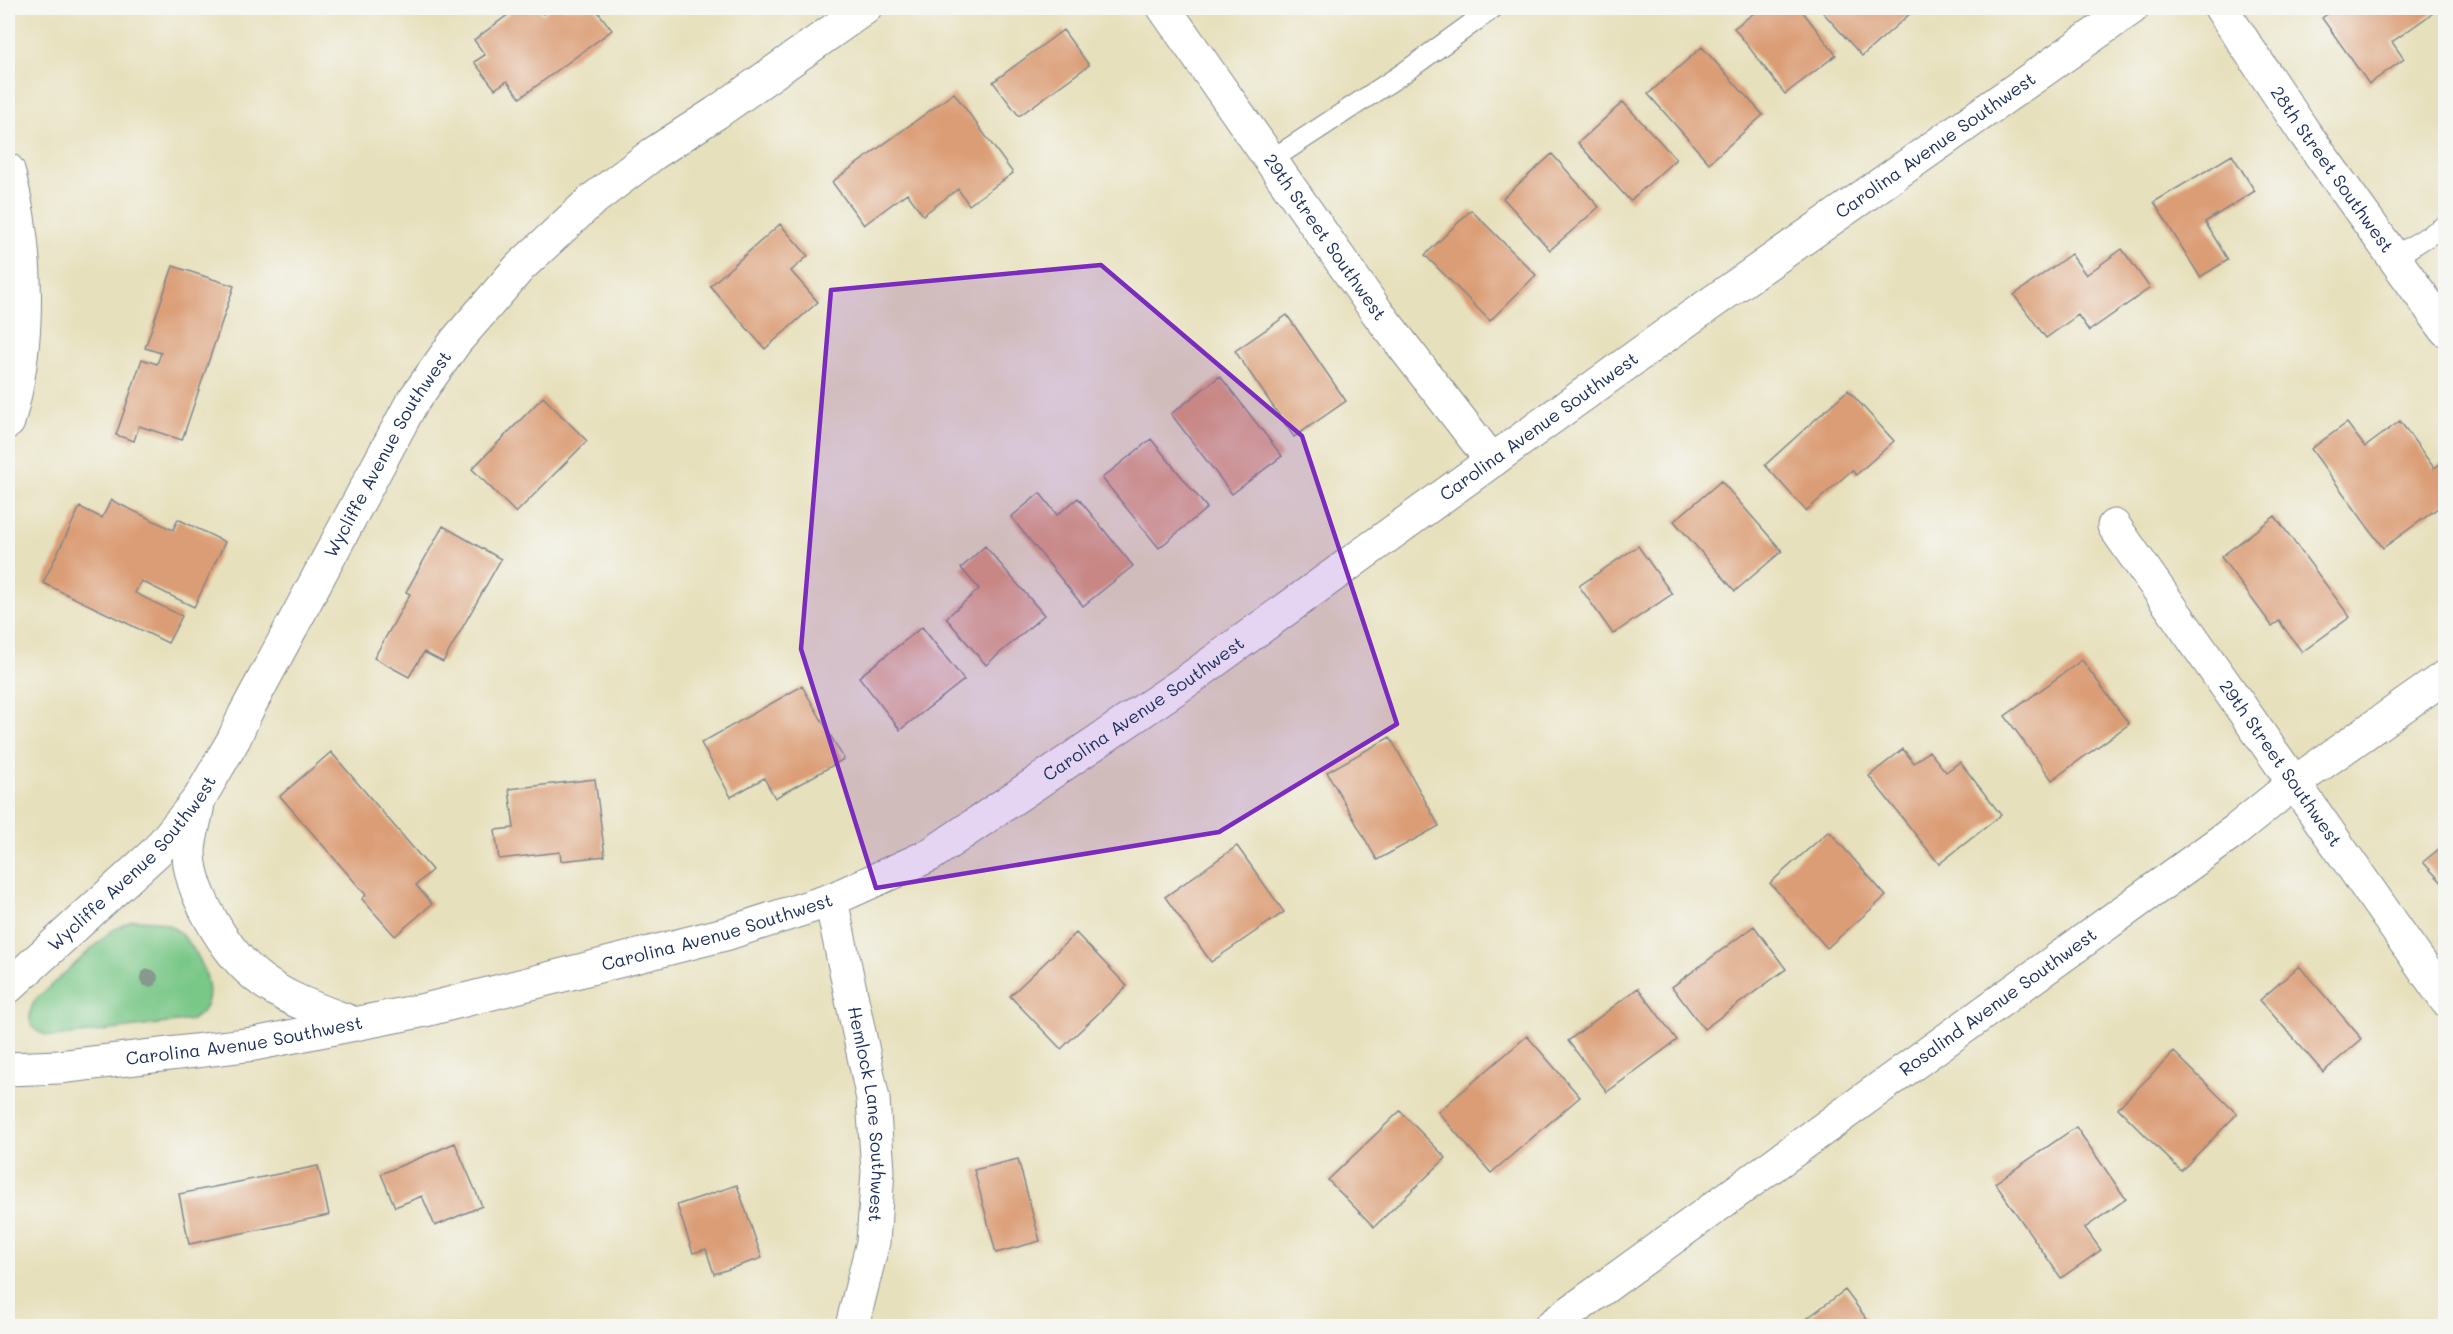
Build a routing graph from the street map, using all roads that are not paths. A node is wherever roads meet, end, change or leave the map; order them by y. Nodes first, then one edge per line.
1 (865, 8) edge
2 (1164, 8) edge
3 (1493, 8) edge
4 (2132, 8) edge
5 (2221, 8) edge
6 (1271, 160) junction
7 (8, 170) edge
8 (2445, 225) edge
9 (2393, 258) junction
10 (2445, 330) edge
11 (8, 422) edge
12 (1492, 461) junction
13 (2114, 526) dead end
14 (2445, 676) edge
15 (2294, 783) junction
16 (199, 799) junction
17 (831, 900) junction
18 (8, 987) edge
19 (2445, 1000) edge
20 (355, 1024) junction
21 (8, 1069) edge
22 (852, 1326) edge
23 (1551, 1326) edge

1 - 16 street, Wycliffe Avenue Southwest
2 - 6 street, 29th Street Southwest
3 - 6 lane
4 - 12 street, Carolina Avenue Southwest
5 - 9 street, 28th Street Southwest
6 - 12 street, 29th Street Southwest
7 - 11 street
8 - 9 lane
9 - 10 street, 28th Street Southwest
12 - 17 street, Carolina Avenue Southwest
13 - 15 street, 29th Street Southwest
14 - 15 street, Rosalind Avenue Southwest
15 - 19 street, 29th Street Southwest
15 - 23 street, Rosalind Avenue Southwest
16 - 18 street, Wycliffe Avenue Southwest
16 - 20 street
17 - 20 street, Carolina Avenue Southwest
17 - 22 street, Hemlock Lane Southwest
20 - 21 street, Carolina Avenue Southwest

